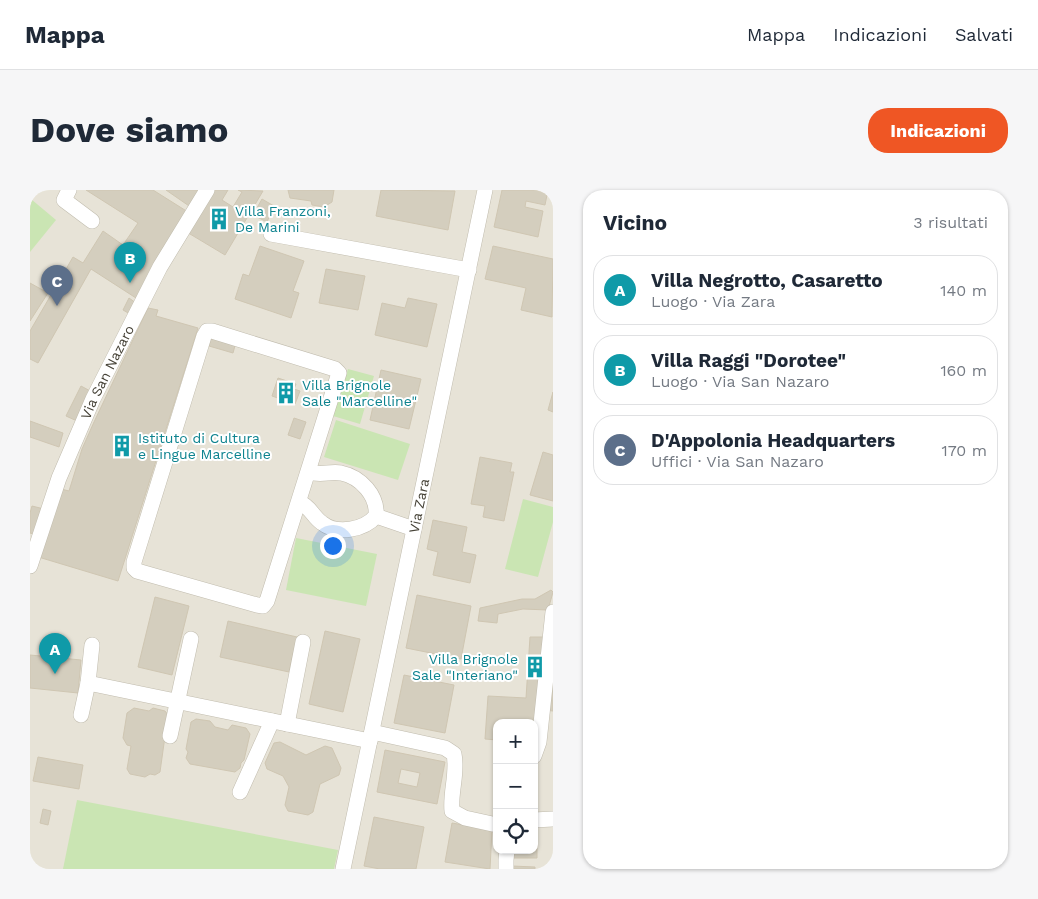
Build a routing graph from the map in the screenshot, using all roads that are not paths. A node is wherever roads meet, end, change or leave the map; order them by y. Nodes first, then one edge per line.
1 (69, 190) edge
2 (207, 190) edge
3 (485, 190) edge
4 (92, 221) dead end
5 (270, 234) dead end
6 (468, 270) junction
7 (309, 472) junction
8 (299, 502) junction
9 (376, 516) junction
10 (414, 529) junction
11 (30, 566) edge
12 (553, 612) edge
13 (191, 639) dead end
14 (303, 642) dead end
15 (92, 645) dead end
16 (88, 683) junction
17 (177, 701) junction
18 (81, 715) dead end
19 (280, 723) junction
20 (170, 736) dead end
21 (371, 737) junction
22 (538, 745) edge
23 (240, 792) dead end
24 (553, 819) edge
25 (538, 820) edge
26 (493, 824) edge
27 (507, 854) edge
28 (343, 869) edge
29 (506, 869) edge

1 - 4 street
2 - 11 street, Via San Nazaro
3 - 6 street, Via Zara
5 - 6 street
6 - 10 street, Via Zara
7 - 8 street
7 - 8 street
7 - 9 street
8 - 9 street
9 - 10 street
10 - 21 street, Via Zara
12 - 22 street
13 - 17 street
14 - 19 street
15 - 16 street
16 - 17 street
16 - 18 street
17 - 19 street
17 - 20 street
19 - 21 street
19 - 23 street
21 - 26 street
21 - 28 street, Via Zara
24 - 25 street
27 - 29 street

